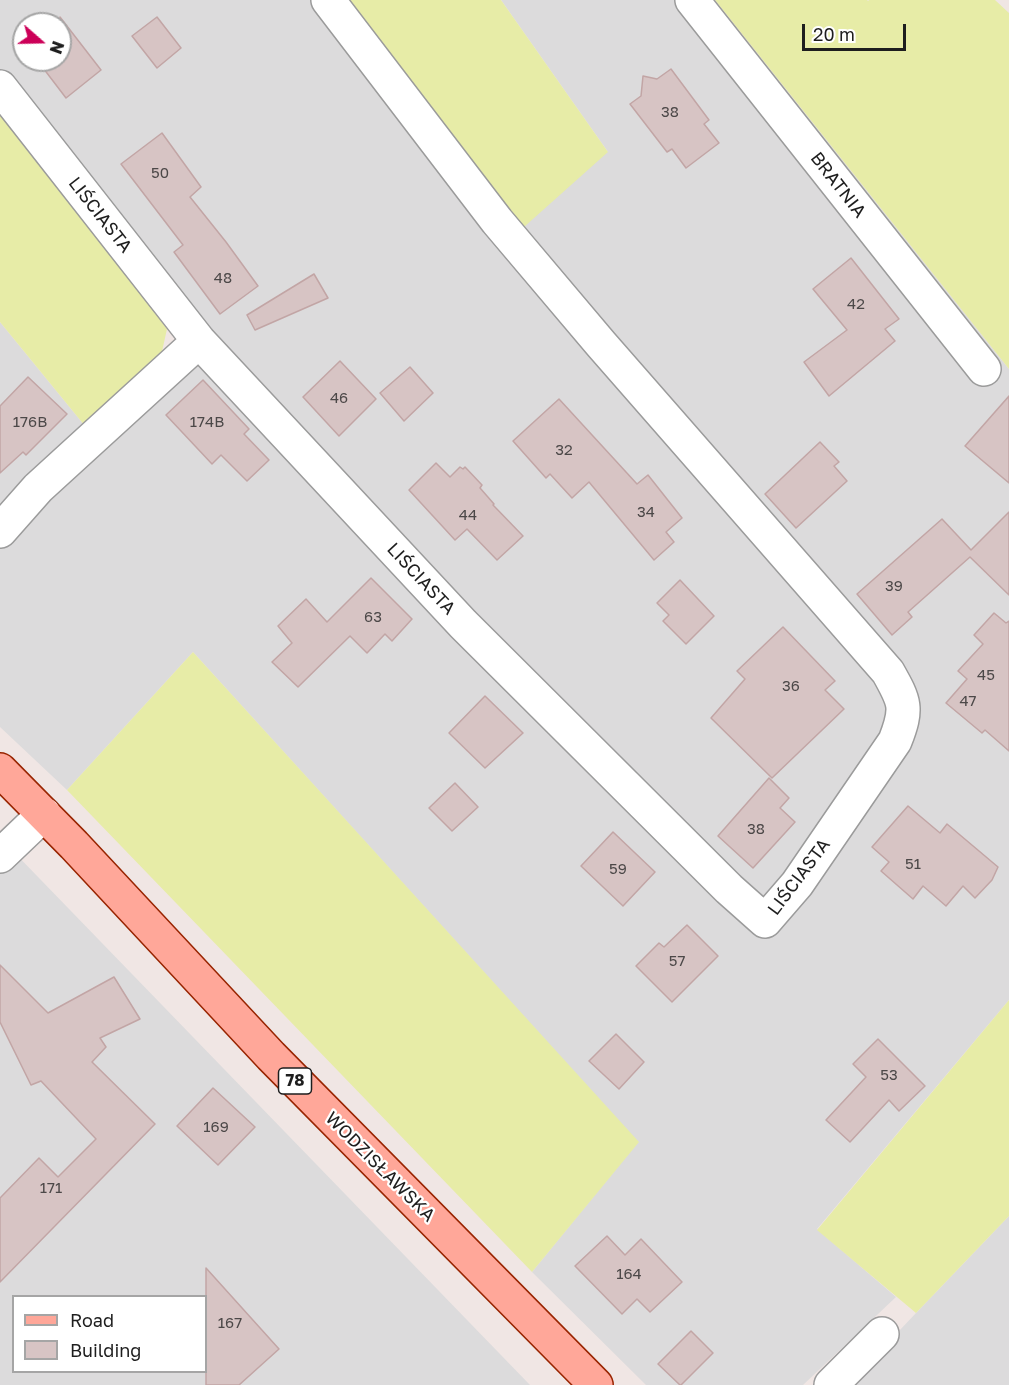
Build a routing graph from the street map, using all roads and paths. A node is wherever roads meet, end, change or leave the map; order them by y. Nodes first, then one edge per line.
1 (328, 0) edge
2 (692, 0) edge
3 (0, 87) edge
4 (199, 341) junction
5 (984, 369) dead end
6 (0, 531) edge
7 (0, 770) edge
8 (44, 814) junction
9 (0, 856) edge
10 (882, 1334) dead end
11 (596, 1385) edge
12 (831, 1385) edge

1 - 4 street, LIŚCIASTA
2 - 5 street, BRATNIA
3 - 4 street, LIŚCIASTA
4 - 6 street
7 - 8 main road, WODZISŁAWSKA / 78
8 - 9 street
8 - 11 main road, WODZISŁAWSKA / 78
10 - 12 street

